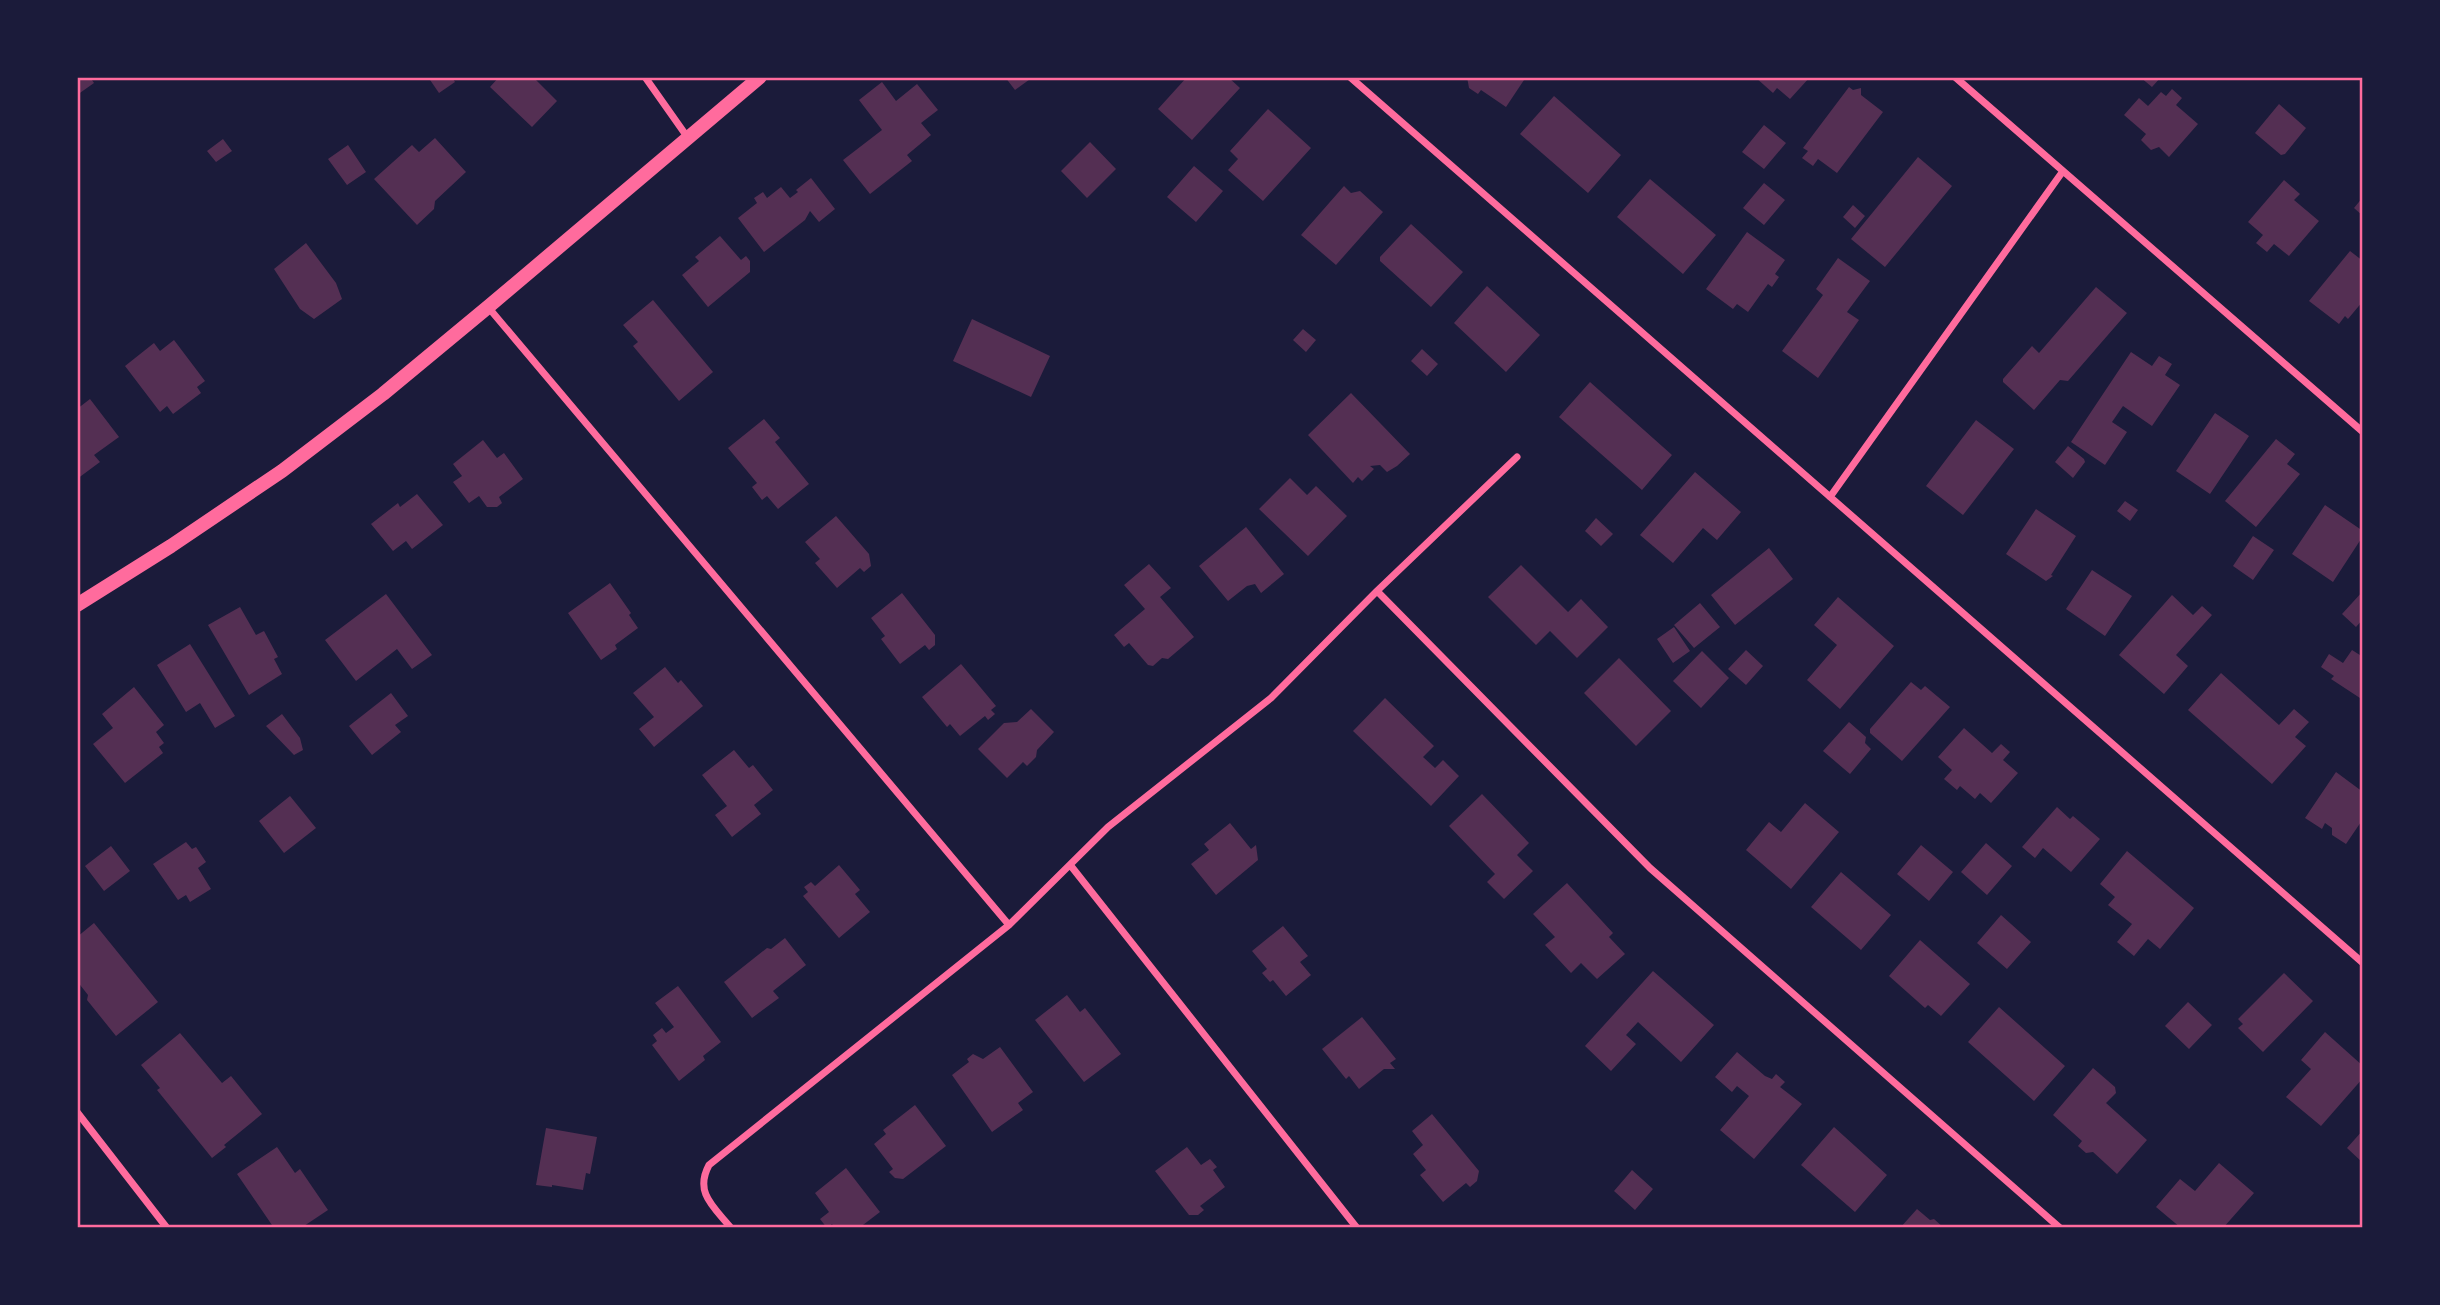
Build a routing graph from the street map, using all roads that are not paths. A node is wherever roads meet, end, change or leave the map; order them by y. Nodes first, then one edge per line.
1 (645, 77) edge
2 (760, 77) edge
3 (1350, 77) edge
4 (1955, 77) edge
5 (688, 138) junction
6 (2063, 171) junction
7 (488, 307) junction
8 (2363, 432) edge
9 (1517, 457) dead end
10 (1830, 497) junction
11 (1377, 591) junction
12 (77, 605) edge
13 (1070, 866) junction
14 (1009, 925) junction
15 (2363, 963) edge
16 (77, 1112) edge
17 (167, 1228) edge
18 (731, 1228) edge
19 (1357, 1228) edge
20 (2060, 1228) edge

1 - 5 street
2 - 5 main road
3 - 10 street
4 - 6 street
5 - 7 main road
6 - 8 street
6 - 10 street
7 - 12 main road
7 - 14 street
9 - 11 street
10 - 15 street
11 - 13 street
11 - 20 street
13 - 14 street
13 - 19 street
14 - 18 street
16 - 17 street

